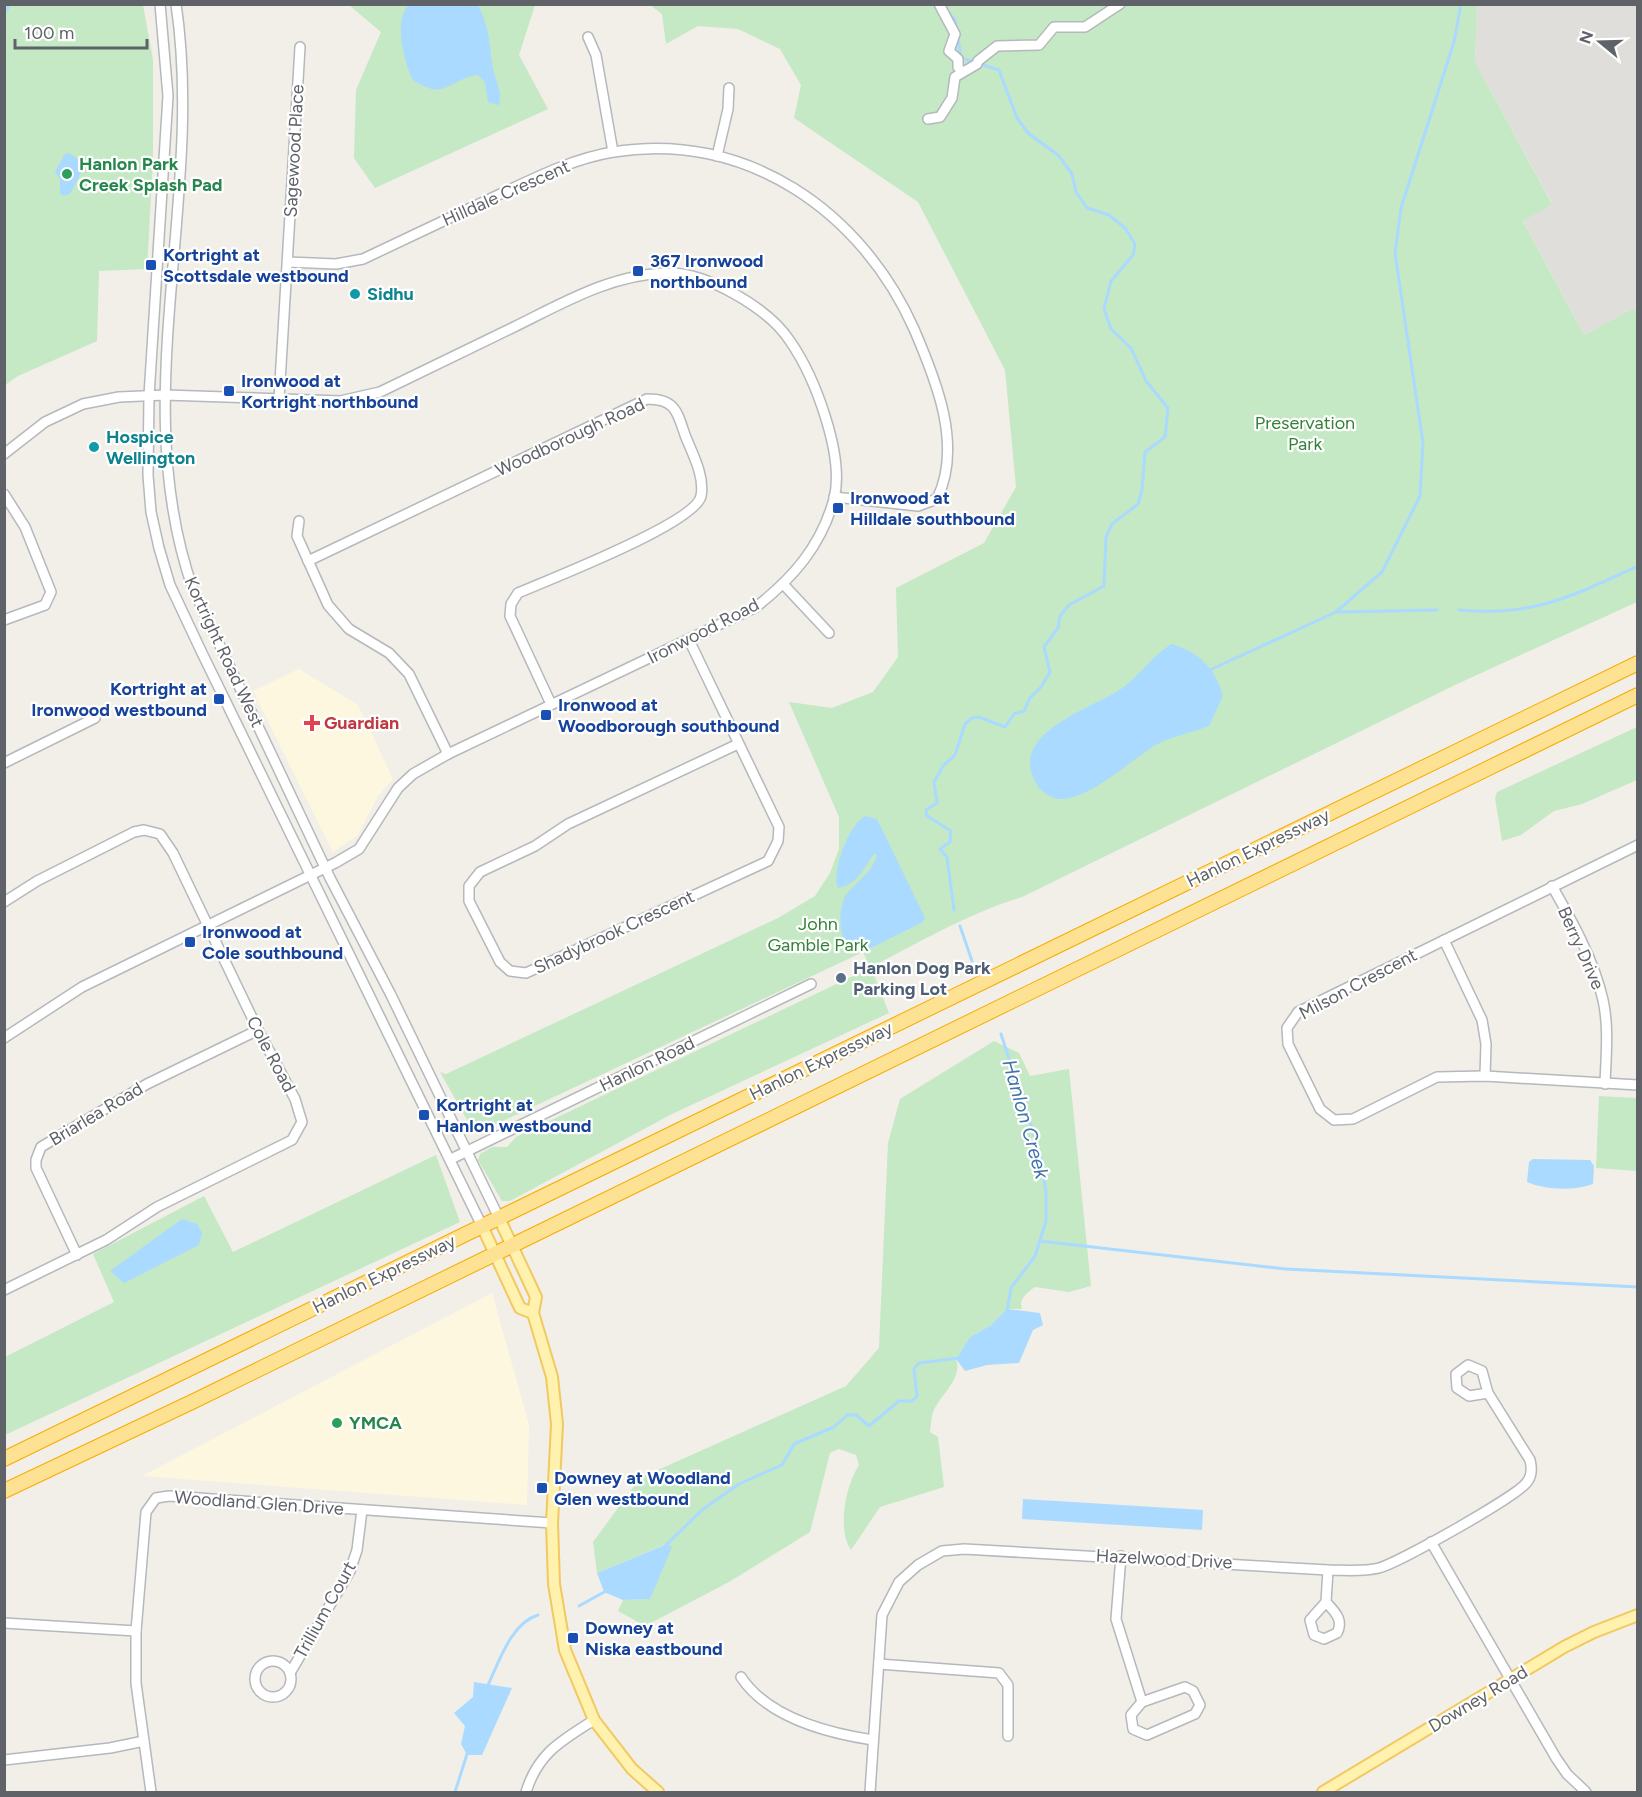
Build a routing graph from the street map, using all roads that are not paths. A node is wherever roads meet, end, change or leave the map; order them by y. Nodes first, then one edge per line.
1 (160, 4) edge
2 (176, 4) edge
3 (939, 4) edge
4 (1120, 4) edge
5 (588, 37) dead end
6 (300, 47) dead end
7 (962, 72) junction
8 (729, 88) dead end
9 (928, 119) dead end
10 (614, 152) junction
11 (717, 156) junction
12 (288, 262) junction
13 (165, 395) junction
14 (149, 396) junction
15 (279, 399) junction
16 (4, 454) edge
17 (4, 494) edge
18 (834, 497) junction
19 (299, 521) dead end
20 (308, 561) junction
21 (784, 585) junction
22 (4, 620) edge
23 (829, 633) dead end
24 (689, 640) junction
25 (1638, 663) edge
26 (1638, 695) edge
27 (550, 704) junction
28 (95, 718) dead end
29 (738, 744) junction
30 (448, 754) junction
31 (4, 763) edge
32 (1638, 845) edge
33 (326, 868) junction
34 (310, 875) junction
35 (1552, 886) junction
36 (4, 902) edge
37 (209, 925) junction
38 (1444, 940) junction
39 (811, 984) dead end
40 (258, 1030) junction
41 (4, 1038) edge
42 (1485, 1076) junction
43 (1605, 1083) junction
44 (1638, 1085) edge
45 (468, 1151) junction
46 (451, 1159) junction
47 (499, 1218) junction
48 (482, 1226) junction
49 (512, 1245) junction
50 (496, 1253) junction
51 (77, 1255) junction
52 (4, 1290) edge
53 (533, 1313) junction
54 (1488, 1393) dead end
55 (4, 1458) edge
56 (4, 1491) edge
57 (362, 1510) junction
58 (552, 1523) junction
59 (1431, 1542) junction
60 (1121, 1556) junction
61 (1328, 1570) junction
62 (1326, 1602) dead end
63 (1638, 1615) edge
64 (4, 1623) edge
65 (136, 1631) junction
66 (879, 1664) junction
67 (290, 1673) dead end
68 (741, 1677) dead end
69 (1510, 1678) junction
70 (1142, 1702) junction
71 (594, 1720) junction
72 (1008, 1736) dead end
73 (873, 1740) junction
74 (144, 1741) junction
75 (4, 1760) edge
76 (1579, 1791) edge
77 (151, 1792) edge
78 (526, 1792) edge
79 (658, 1792) edge
80 (870, 1792) edge
81 (1323, 1792) edge

1 - 14 street, Kortright Road West
2 - 13 street, Kortright Road West
3 - 7 street
4 - 7 street
5 - 10 street
6 - 12 street, Sagewood Place
7 - 9 street
8 - 11 street
10 - 11 street, Hilldale Crescent
10 - 12 street, Hilldale Crescent
11 - 18 street, Hilldale Crescent
12 - 15 street, Sagewood Place
13 - 14 street, Ironwood Road
13 - 15 street, Ironwood Road
13 - 33 street, Kortright Road West
14 - 16 street, Ironwood Road
14 - 34 street, Kortright Road West
15 - 18 street, Ironwood Road
17 - 22 street
18 - 21 street, Ironwood Road
19 - 20 street
20 - 27 street, Woodborough Road
20 - 30 street
21 - 23 street
21 - 24 street, Ironwood Road
24 - 27 street, Ironwood Road
24 - 29 street, Shadybrook Crescent
25 - 47 highway, Hanlon Expressway
26 - 49 highway, Hanlon Expressway
27 - 30 street, Ironwood Road
28 - 31 street
29 - 29 street, Shadybrook Crescent
30 - 33 street, Ironwood Road
32 - 35 street, Milson Crescent
33 - 34 street, Ironwood Road
33 - 45 street, Kortright Road West
34 - 37 street, Ironwood Road
34 - 46 street, Kortright Road West
35 - 38 street, Milson Crescent
35 - 43 street, Berry Drive
36 - 37 street, Cole Road
37 - 40 street, Cole Road
37 - 41 street, Ironwood Road
38 - 42 street
38 - 42 street, Milson Crescent
39 - 45 street, Hanlon Road
40 - 51 street, Briarlea Road
40 - 51 street, Cole Road
42 - 43 street, Milson Crescent
43 - 44 street, Milson Crescent
45 - 46 street, Hanlon Road
45 - 47 street, Kortright Road West
46 - 48 street, Kortright Road West
47 - 48 highway, Hanlon Expressway
47 - 49 main road, Kortright Road West
48 - 50 main road
48 - 55 highway, Hanlon Expressway
49 - 50 highway, Hanlon Expressway
49 - 53 main road
50 - 53 main road
50 - 56 highway, Hanlon Expressway
51 - 52 street, Cole Road
53 - 58 main road
54 - 59 street, Hazelwood Drive
57 - 58 street, Woodland Glen Drive
57 - 65 street, Woodland Glen Drive
57 - 67 street, Trillium Court
58 - 71 main road
59 - 61 street, Hazelwood Drive
59 - 69 street
60 - 61 street, Hazelwood Drive
60 - 66 street, Hazelwood Drive
60 - 70 street
61 - 62 street
63 - 69 main road, Downey Road
64 - 65 street
65 - 74 street, Woodland Glen Drive
66 - 72 street
66 - 73 street, Hazelwood Drive
68 - 73 street
69 - 76 street
69 - 81 main road, Downey Road
70 - 70 street
71 - 78 street
71 - 79 main road
73 - 80 street, Hazelwood Drive
74 - 75 street
74 - 77 street, Woodland Glen Drive

